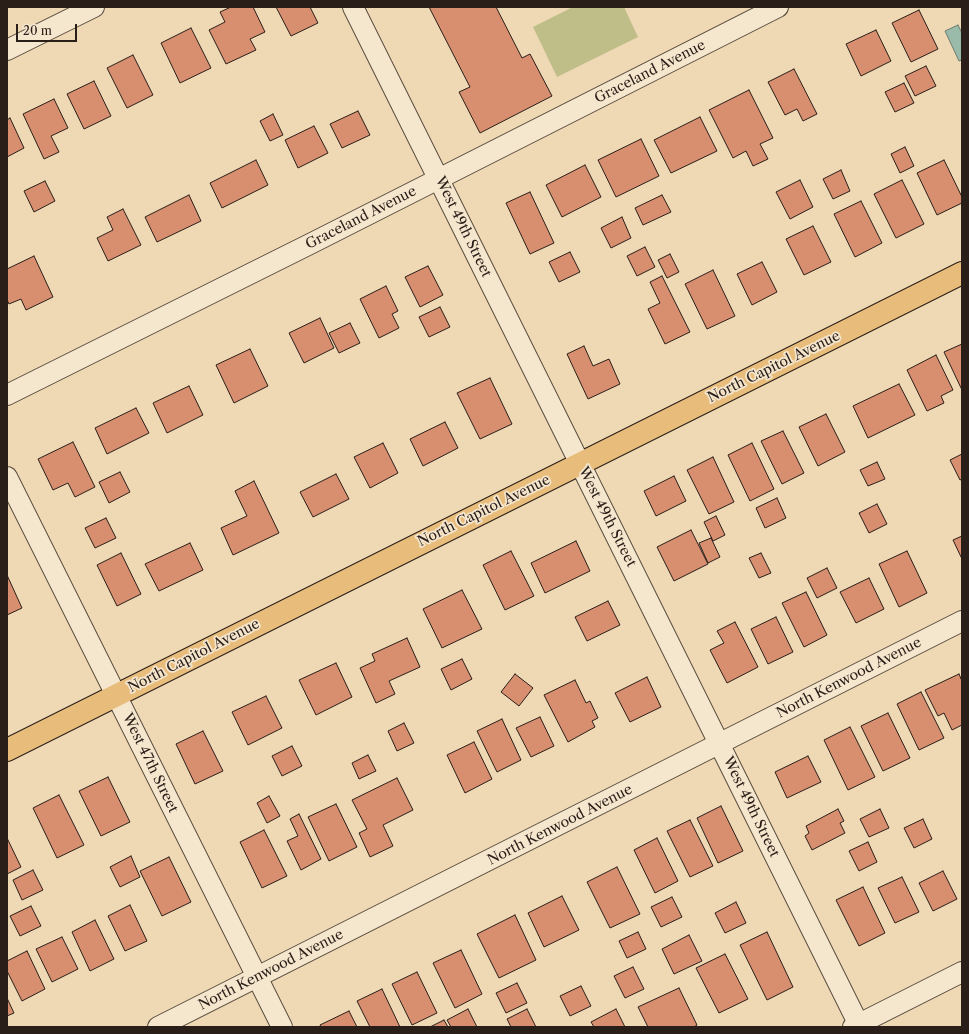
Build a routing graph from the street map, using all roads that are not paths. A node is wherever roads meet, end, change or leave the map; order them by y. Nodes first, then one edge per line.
1 (94, 7) edge
2 (353, 7) edge
3 (778, 7) edge
4 (7, 50) edge
5 (439, 179) junction
6 (962, 273) edge
7 (7, 395) edge
8 (580, 464) junction
9 (7, 477) edge
10 (962, 621) edge
11 (116, 695) junction
12 (720, 744) junction
13 (7, 750) edge
14 (962, 972) edge
15 (257, 977) junction
16 (857, 1026) edge
17 (158, 1027) edge
18 (282, 1027) edge

1 - 4 street
2 - 5 street, West 49th Street
3 - 5 street, Graceland Avenue
5 - 7 street, Graceland Avenue
5 - 8 street, West 49th Street
6 - 8 main road, North Capitol Avenue
8 - 11 main road, North Capitol Avenue
8 - 12 street, West 49th Street
9 - 11 street, West 47th Street
10 - 12 street, North Kenwood Avenue
11 - 13 main road, North Capitol Avenue
11 - 15 street, West 47th Street
12 - 15 street, North Kenwood Avenue
12 - 16 street, West 49th Street
14 - 16 street
15 - 17 street, North Kenwood Avenue
15 - 18 street, West 47th Street

